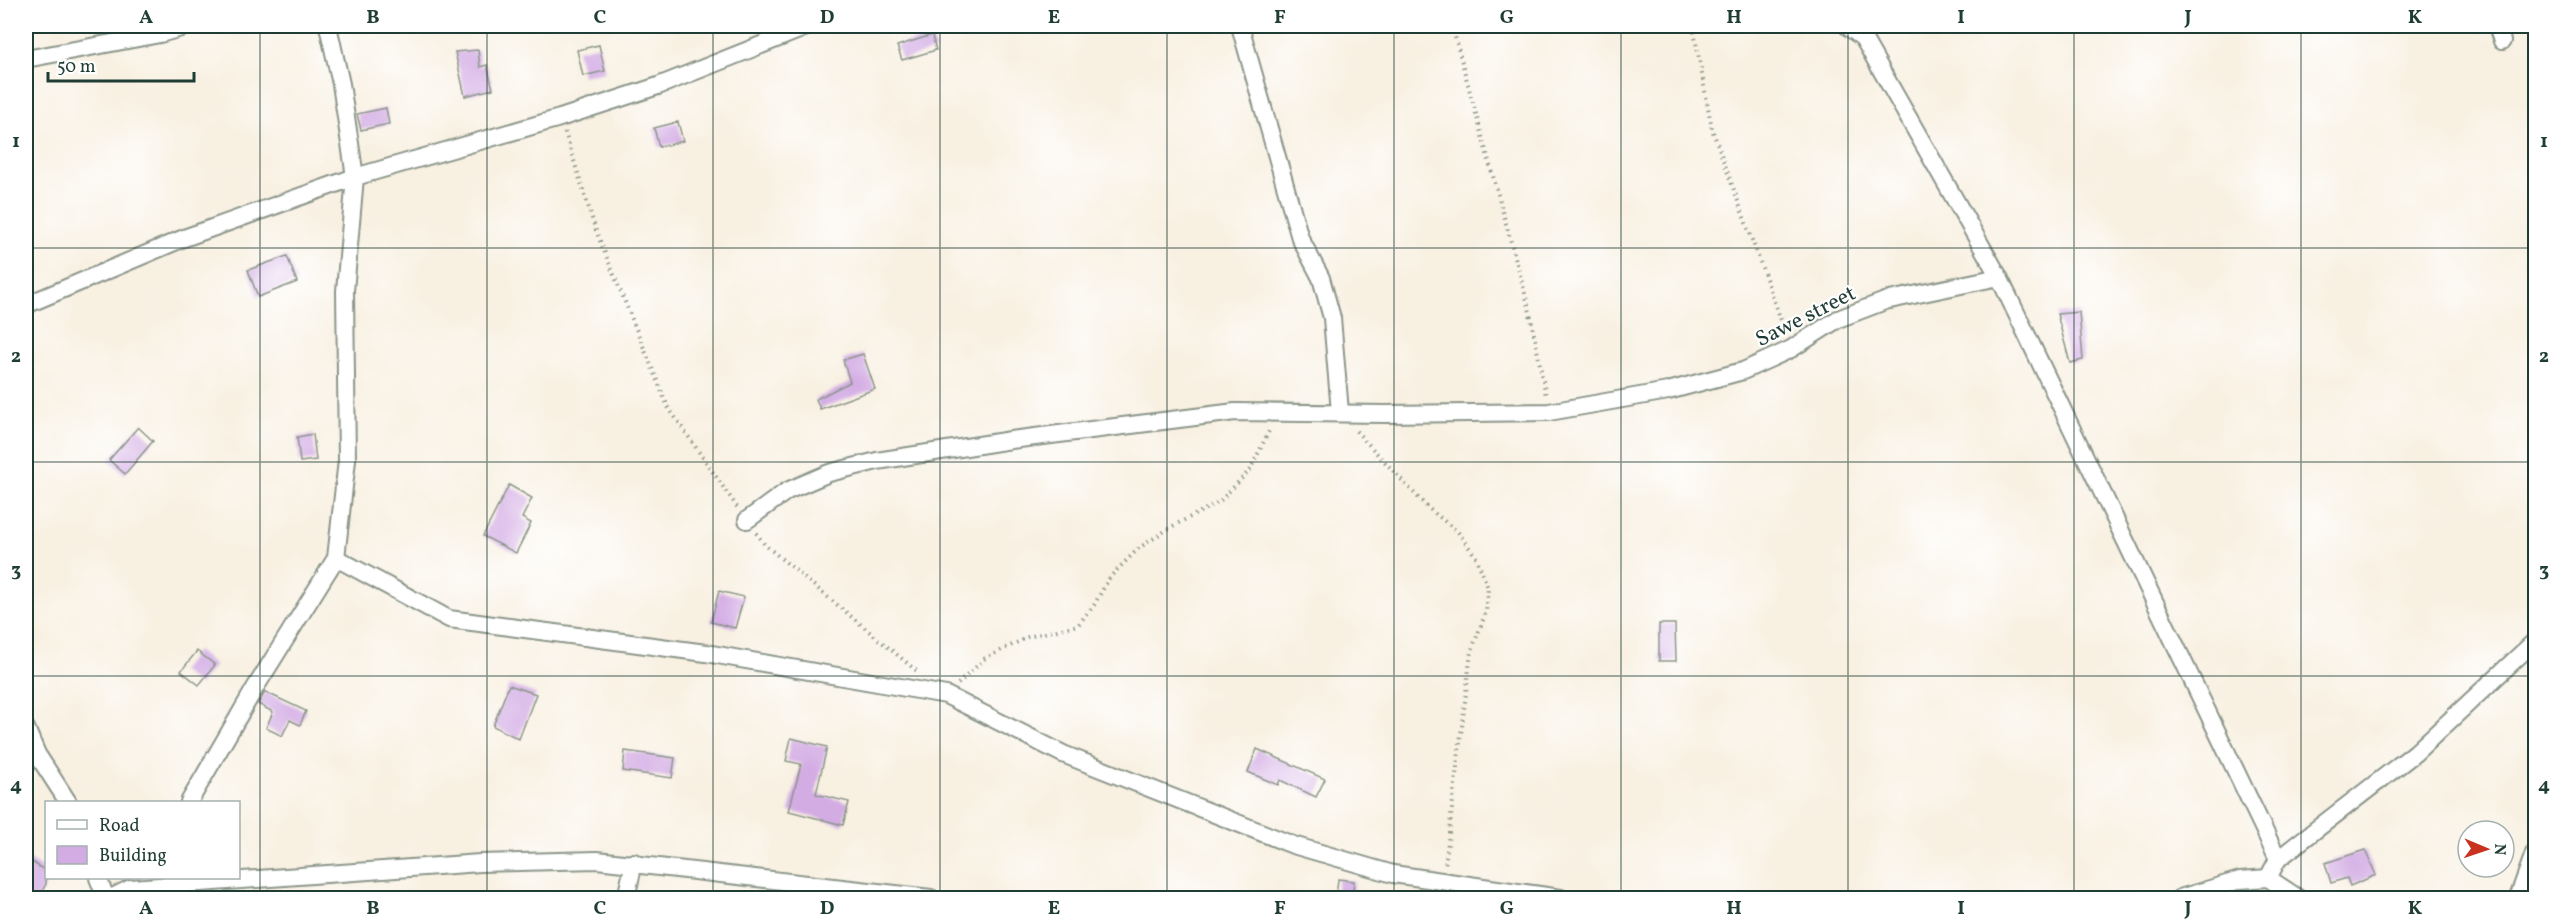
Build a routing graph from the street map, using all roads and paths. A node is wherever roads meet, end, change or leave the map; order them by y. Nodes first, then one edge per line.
1 (188, 26) edge
2 (328, 26) edge
3 (809, 26) edge
4 (1240, 26) edge
5 (1452, 26) edge
6 (1693, 26) edge
7 (1847, 26) edge
8 (1861, 32) edge
9 (26, 59) edge
10 (560, 118) junction
11 (355, 177) junction
12 (1999, 277) junction
13 (26, 304) edge
14 (1791, 350) junction
15 (1282, 410) junction
16 (1340, 412) junction
17 (1549, 412) junction
18 (747, 520) junction
19 (336, 558) junction
20 (2535, 640) edge
21 (920, 674) dead end
22 (946, 695) junction
23 (26, 728) edge
24 (67, 801) edge
25 (190, 801) edge
26 (2535, 848) edge
27 (2278, 859) junction
28 (634, 862) junction
29 (240, 877) edge
30 (2268, 878) junction
31 (99, 879) edge
32 (204, 879) edge
33 (1443, 881) junction
34 (135, 883) edge
35 (109, 898) edge
36 (626, 898) edge
37 (931, 898) edge
38 (1561, 898) edge
39 (2180, 898) edge
40 (2298, 898) edge
41 (2518, 898) edge

1 - 9 street
2 - 11 street
3 - 10 street
4 - 16 street
5 - 17 path
6 - 14 path
7 - 8 street
8 - 12 street
10 - 11 street
10 - 18 path
11 - 13 street
11 - 19 street
12 - 14 street, Sawe street
12 - 27 street
14 - 17 street, Sawe street
15 - 16 street, Sawe street
15 - 18 street, Sawe street
15 - 22 path
16 - 17 street, Sawe street
16 - 33 path
18 - 21 path
19 - 22 street
19 - 25 street
20 - 27 street
22 - 33 street
23 - 24 street
26 - 41 street
27 - 30 street
28 - 29 street
28 - 36 street
28 - 37 street
30 - 39 street
30 - 40 street
31 - 35 street
32 - 34 street
33 - 38 street
34 - 35 street

